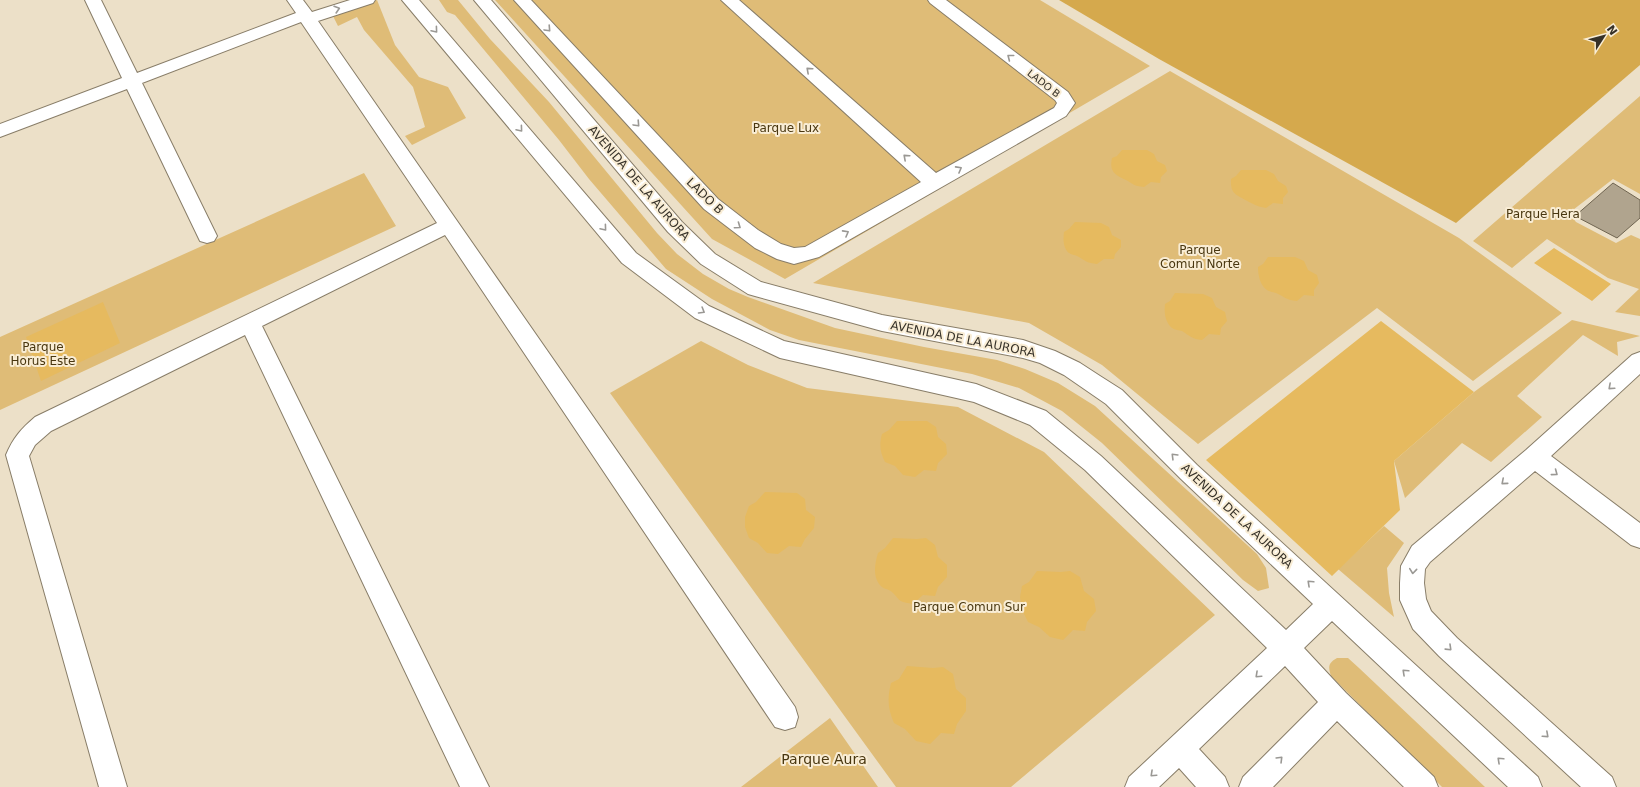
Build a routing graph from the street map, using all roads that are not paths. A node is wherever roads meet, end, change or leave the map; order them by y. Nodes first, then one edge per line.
1 (93, 0) edge
2 (367, 0) edge
3 (410, 0) edge
4 (482, 0) edge
5 (522, 0) edge
6 (729, 0) edge
7 (936, 0) edge
8 (302, 11) edge
9 (132, 81) junction
10 (0, 130) edge
11 (935, 183) junction
12 (449, 225) junction
13 (207, 236) dead end
14 (250, 323) junction
15 (1640, 361) edge
16 (1534, 457) junction
17 (1640, 537) edge
18 (1332, 604) junction
19 (1287, 649) junction
20 (1337, 702) junction
21 (786, 717) dead end
22 (1180, 749) junction
23 (113, 787) edge
24 (474, 787) edge
25 (1139, 787) edge
26 (1215, 787) edge
27 (1253, 787) edge
28 (1424, 787) edge
29 (1528, 787) edge
30 (1602, 787) edge

1 - 9 street
8 -> 2 street
3 -> 19 street
18 -> 4 street, AVENIDA DE LA AURORA
5 -> 11 street, LADO B
11 -> 6 street
11 -> 7 street, LADO B
8 - 9 street
8 - 12 street
9 - 10 street
9 - 13 street
12 - 14 street
12 - 21 street
14 - 23 street
14 - 24 street
15 -> 16 street
16 -> 17 street
16 -> 30 street
18 - 19 street
29 -> 18 street, AVENIDA DE LA AURORA
19 - 20 street
19 -> 22 street
27 -> 20 street
20 - 28 street
22 -> 25 street
22 - 26 street

